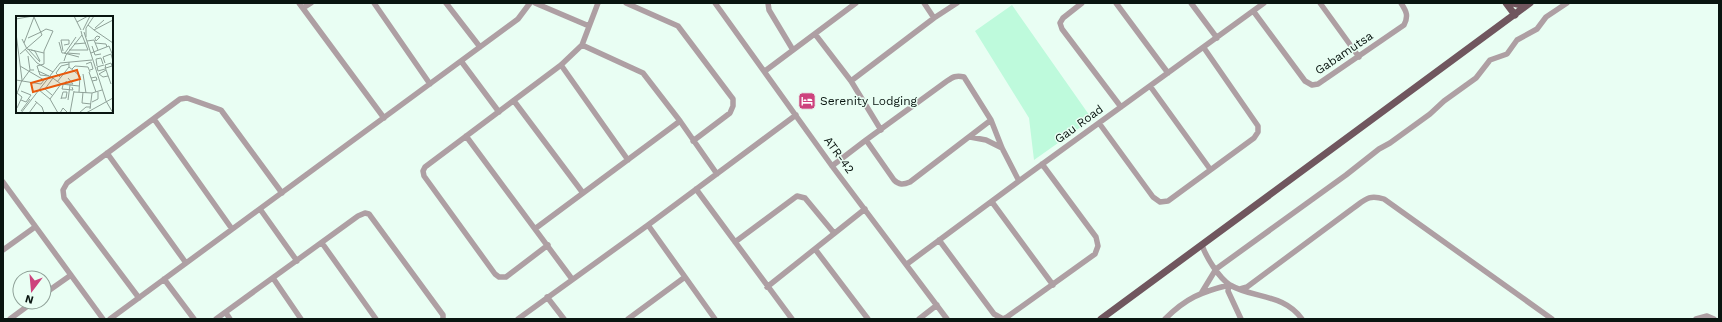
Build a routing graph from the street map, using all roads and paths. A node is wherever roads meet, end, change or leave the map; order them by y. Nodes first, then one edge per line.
1 (299, 3) edge
2 (311, 3) edge
3 (374, 3) edge
4 (446, 3) edge
5 (530, 3) edge
6 (535, 3) edge
7 (598, 3) edge
8 (626, 3) edge
9 (715, 3) edge
10 (768, 3) edge
11 (856, 3) edge
12 (924, 3) edge
13 (957, 3) edge
14 (1082, 3) edge
15 (1116, 3) edge
16 (1191, 3) edge
17 (1264, 3) edge
18 (1320, 3) edge
19 (1400, 3) edge
20 (1506, 3) edge
21 (1513, 3) edge
22 (1529, 3) edge
23 (1567, 3) edge
24 (303, 8) junction
25 (1254, 12) junction
26 (1515, 15) junction
27 (934, 18) junction
28 (589, 26) junction
29 (816, 34) junction
30 (1217, 38) junction
31 (582, 45) junction
32 (480, 48) junction
33 (1204, 48) junction
34 (794, 50) junction
35 (1359, 57) junction
36 (461, 61) junction
37 (561, 65) junction
38 (764, 71) junction
39 (1168, 72) junction
40 (851, 81) junction
41 (430, 84) junction
42 (1150, 86) junction
43 (514, 101) junction
44 (1120, 107) junction
45 (499, 112) junction
46 (796, 115) junction
47 (384, 118) junction
48 (154, 119) junction
49 (991, 120) junction
50 (680, 122) junction
51 (1099, 124) junction
52 (881, 130) junction
53 (466, 136) junction
54 (970, 137) junction
55 (866, 140) junction
56 (693, 141) junction
57 (1002, 148) junction
58 (107, 153) junction
59 (628, 160) junction
60 (1042, 164) junction
61 (832, 166) junction
62 (1210, 169) junction
63 (717, 174) junction
64 (1019, 181) junction
65 (3, 182) edge
66 (696, 189) junction
67 (282, 193) junction
68 (583, 193) junction
69 (992, 202) junction
70 (260, 209) junction
71 (865, 209) junction
72 (648, 225) junction
73 (35, 227) junction
74 (536, 228) junction
75 (232, 229) junction
76 (834, 233) junction
77 (940, 240) junction
78 (735, 242) junction
79 (322, 243) junction
80 (548, 245) junction
81 (1202, 245) junction
82 (815, 249) junction
83 (3, 250) edge
84 (297, 261) junction
85 (186, 263) junction
86 (907, 264) junction
87 (1216, 269) junction
88 (71, 274) junction
89 (685, 277) junction
90 (273, 278) junction
91 (164, 279) junction
92 (572, 279) junction
93 (1229, 284) junction
94 (1053, 285) junction
95 (767, 287) junction
96 (52, 288) edge
97 (1240, 289) junction
98 (1202, 292) junction
99 (548, 297) junction
100 (139, 298) junction
101 (937, 306) junction
102 (22, 310) edge
103 (226, 313) junction
104 (636, 313) junction
105 (10, 319) edge
106 (103, 319) edge
107 (110, 319) edge
108 (194, 319) edge
109 (216, 319) edge
110 (230, 319) edge
111 (302, 319) edge
112 (376, 319) edge
113 (443, 319) edge
114 (518, 319) edge
115 (564, 319) edge
116 (628, 319) edge
117 (640, 319) edge
118 (715, 319) edge
119 (792, 319) edge
120 (868, 319) edge
121 (919, 319) edge
122 (947, 319) edge
123 (1101, 319) edge
124 (1165, 319) edge
125 (1241, 319) edge
126 (1302, 319) edge
127 (1552, 319) edge
128 (1696, 319) edge
129 (1714, 319) edge

1 - 24 street
2 - 24 street
3 - 41 street
4 - 32 street
5 - 32 street
6 - 28 street
7 - 28 street
8 - 56 street
9 - 38 street, ATR-42
10 - 34 street
11 - 29 street
12 - 27 street
13 - 27 street
14 - 44 street
15 - 39 street
16 - 30 street
17 - 25 street, Gau Road
18 - 35 street
19 - 35 street, Gabamutsa
20 - 26 main road
21 - 22 main road
22 - 26 main road
23 - 87 street
24 - 47 street
25 - 30 street, Gau Road
25 - 35 street, Gabamutsa
26 - 81 main road
27 - 40 street
28 - 31 street
29 - 34 street
29 - 40 street
30 - 33 street, Gau Road
31 - 37 street
31 - 50 street
32 - 36 street
33 - 39 street, Gau Road
33 - 62 street
34 - 38 street
36 - 41 street
36 - 45 street
37 - 43 street
37 - 59 street
38 - 46 street, ATR-42
39 - 42 street, Gau Road
40 - 52 street
41 - 47 street
42 - 44 street, Gau Road
42 - 62 street
43 - 45 street
43 - 68 street
44 - 51 street, Gau Road
45 - 53 street
46 - 61 street, ATR-42
46 - 63 street
47 - 67 street
48 - 58 street
48 - 67 street
48 - 75 street
49 - 52 street
49 - 54 street
49 - 57 street
50 - 56 street
50 - 59 street
51 - 60 street, Gau Road
51 - 62 street
52 - 55 street
53 - 74 street
53 - 80 street
54 - 55 street
54 - 57 street
55 - 61 street
56 - 63 street
57 - 64 street
58 - 85 street
58 - 100 street
59 - 68 street
60 - 64 street, Gau Road
60 - 94 street
61 - 71 street, ATR-42
63 - 66 street
64 - 69 street, Gau Road
65 - 73 street
66 - 72 street
66 - 78 street
67 - 70 street
68 - 74 street
69 - 77 street, Gau Road
69 - 94 street
70 - 75 street
70 - 84 street
71 - 76 street
71 - 86 street, ATR-42
72 - 89 street
72 - 92 street
73 - 83 street
73 - 88 street
74 - 80 street
75 - 85 street
76 - 78 street
76 - 82 street
77 - 86 street, Gau Road
77 - 94 street
78 - 95 street
79 - 84 street
79 - 112 street
79 - 113 street
80 - 92 street
81 - 87 street
81 - 123 main road
82 - 95 street
82 - 120 street
84 - 90 street
85 - 91 street
86 - 101 street, ATR-42
87 - 93 street
87 - 98 street
88 - 96 street
88 - 106 street
89 - 104 street
89 - 118 street
90 - 103 street
90 - 111 street
91 - 100 street
91 - 108 street
92 - 99 street
93 - 97 street
93 - 98 street
93 - 125 street
95 - 119 street
97 - 126 street
97 - 127 street
98 - 124 street
99 - 114 street
99 - 115 street
100 - 107 street
101 - 121 street
101 - 122 street, ATR-42
102 - 105 street
103 - 109 street
103 - 110 street
104 - 116 street
104 - 117 street
128 - 129 street

